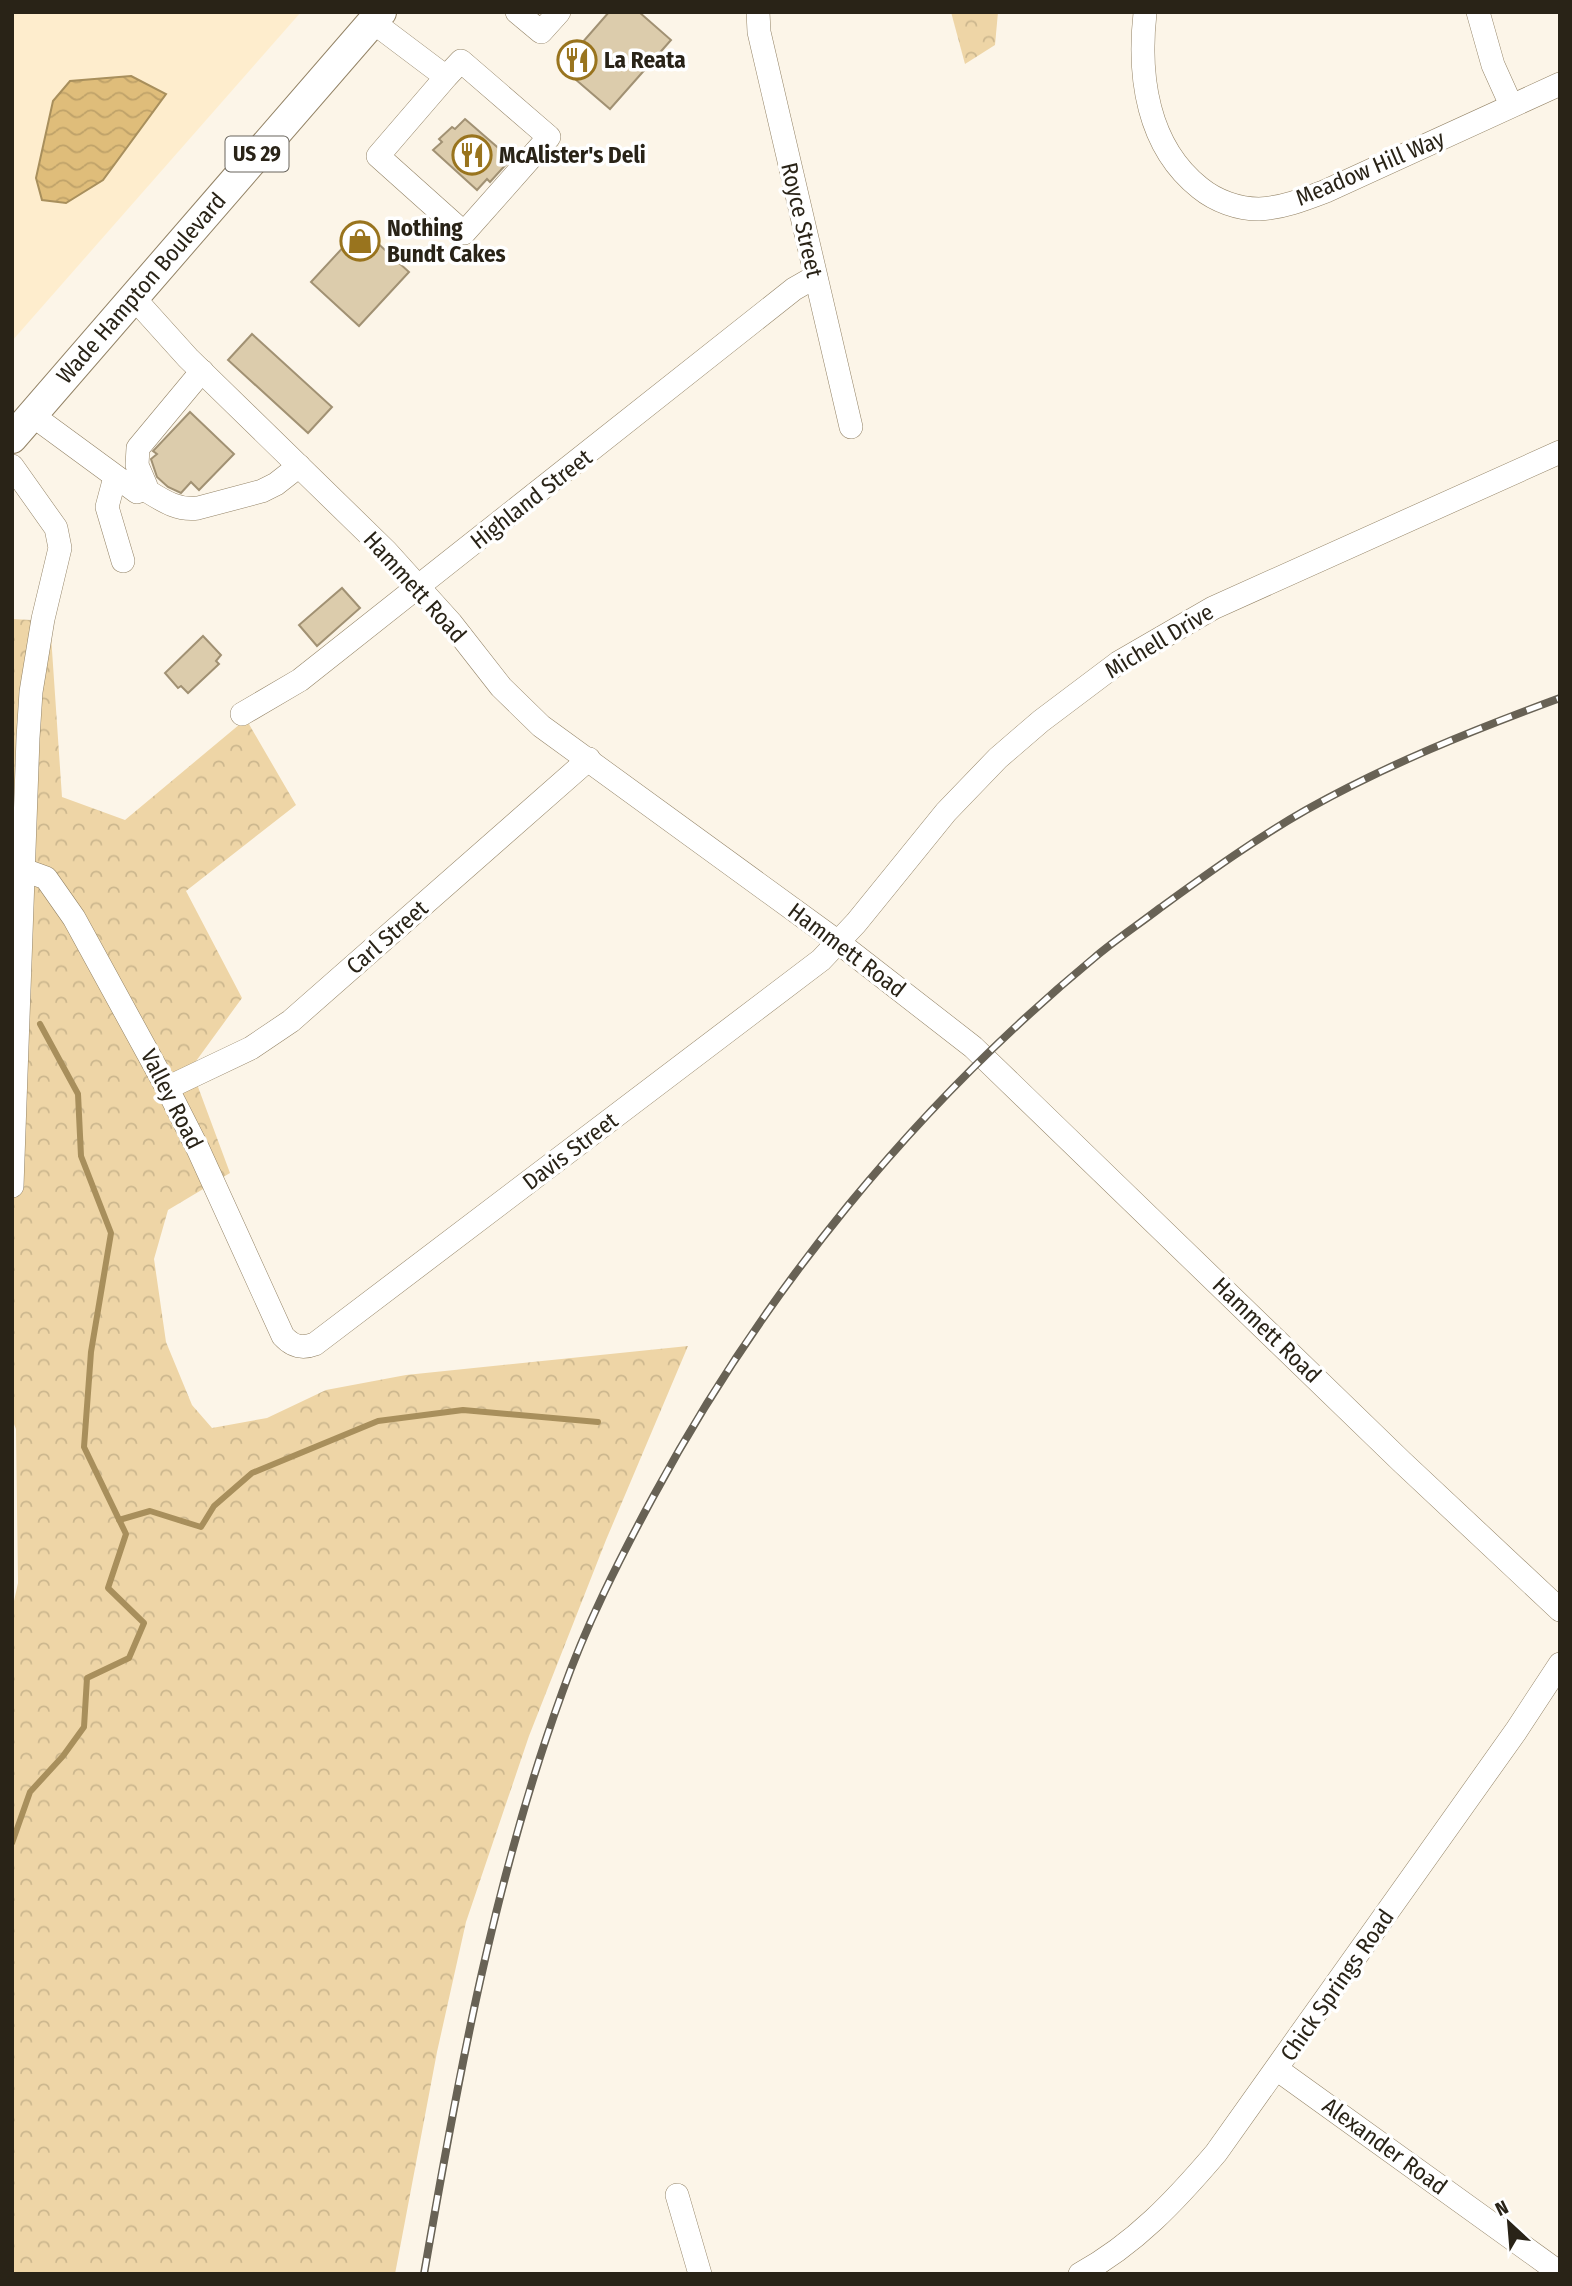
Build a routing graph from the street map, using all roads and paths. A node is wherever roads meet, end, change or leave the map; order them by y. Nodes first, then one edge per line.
1 (517, 12) edge
2 (559, 12) edge
3 (758, 12) edge
4 (1478, 12) edge
5 (1145, 13) edge
6 (377, 17) edge
7 (446, 77) junction
8 (1560, 84) edge
9 (1511, 105) junction
10 (815, 276) junction
11 (133, 297) junction
12 (202, 371) junction
13 (32, 415) junction
14 (851, 427) dead end
15 (12, 438) edge
16 (1560, 452) edge
17 (12, 466) edge
18 (299, 466) junction
19 (115, 477) junction
20 (144, 489) junction
21 (123, 561) dead end
22 (419, 588) junction
23 (242, 714) dead end
24 (589, 760) junction
25 (24, 870) junction
26 (838, 942) junction
27 (167, 1088) junction
28 (12, 1186) edge
29 (296, 1346) joint
30 (1560, 1610) edge
31 (1560, 1664) edge
32 (1278, 2070) junction
33 (677, 2195) dead end
34 (1560, 2273) edge
35 (700, 2274) edge
36 (1080, 2274) edge

1 - 2 street
3 - 10 street, Royce Street
4 - 9 street
5 - 9 street, Meadow Hill Way
6 - 7 street
6 - 11 main road, Wade Hampton Boulevard / US 29
7 - 7 street
8 - 9 street, Meadow Hill Way
10 - 14 street, Royce Street
10 - 22 street, Highland Street
11 - 12 street, Hammett Road
11 - 13 main road, Wade Hampton Boulevard / US 29
12 - 18 street, Hammett Road
12 - 20 street
13 - 15 main road, Wade Hampton Boulevard / US 29
13 - 19 street
16 - 26 street, Michell Drive
17 - 25 street
18 - 20 street
18 - 22 street, Hammett Road
19 - 20 street
19 - 21 street
22 - 23 street, Highland Street
22 - 24 street, Hammett Road
24 - 26 street, Hammett Road
24 - 27 street, Carl Street
25 - 27 street, Valley Road
25 - 28 street
26 - 29 street, Davis Street
26 - 30 street, Hammett Road
27 - 29 street, Valley Road
31 - 32 street, Chick Springs Road
32 - 34 street, Alexander Road
32 - 36 street, Chick Springs Road
33 - 35 street

